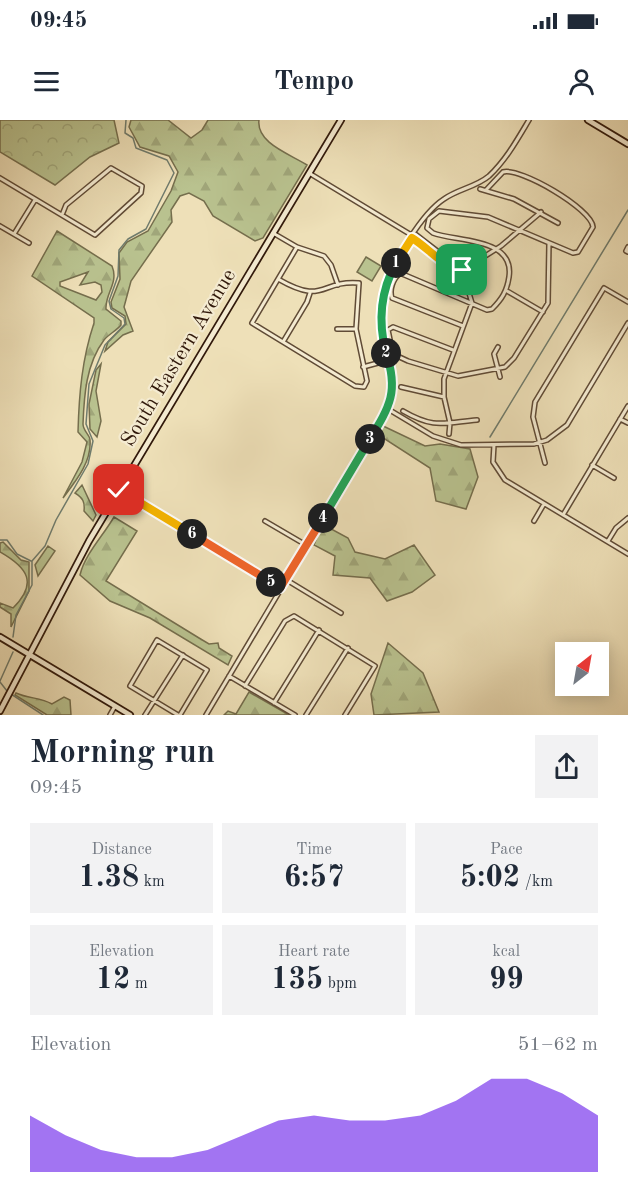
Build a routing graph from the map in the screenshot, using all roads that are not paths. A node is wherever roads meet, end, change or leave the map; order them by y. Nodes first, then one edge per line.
1 (341, 120) edge
2 (529, 120) edge
3 (588, 120) edge
4 (628, 144) edge
5 (309, 173) junction
6 (0, 178) edge
7 (480, 189) dead end
8 (486, 190) junction
9 (35, 200) junction
10 (541, 212) junction
11 (62, 215) junction
12 (558, 223) dead end
13 (0, 226) edge
14 (521, 230) junction
15 (273, 233) junction
16 (14, 234) junction
17 (413, 236) junction
18 (29, 243) dead end
19 (549, 243) junction
20 (297, 247) junction
21 (495, 250) junction
22 (462, 270) junction
23 (278, 279) junction
24 (338, 285) junction
25 (507, 291) junction
26 (310, 293) junction
27 (628, 302) edge
28 (472, 303) junction
29 (543, 312) junction
30 (628, 323) edge
31 (463, 326) junction
32 (337, 329) dead end
33 (356, 329) junction
34 (283, 342) junction
35 (498, 347) dead end
36 (453, 350) junction
37 (389, 360) junction
38 (363, 367) junction
39 (497, 369) junction
40 (445, 373) junction
41 (500, 377) dead end
42 (401, 387) dead end
43 (444, 397) junction
44 (628, 406) edge
45 (388, 409) junction
46 (403, 411) dead end
47 (621, 419) junction
48 (477, 420) dead end
49 (450, 423) junction
50 (628, 423) edge
51 (448, 434) dead end
52 (540, 442) junction
53 (494, 445) junction
54 (545, 463) dead end
55 (592, 465) junction
56 (614, 478) dead end
57 (119, 490) junction
58 (544, 504) junction
59 (562, 515) junction
60 (628, 518) edge
61 (265, 521) dead end
62 (534, 521) dead end
63 (608, 541) junction
64 (306, 545) junction
65 (628, 554) edge
66 (285, 579) junction
67 (280, 588) junction
68 (341, 613) dead end
69 (319, 630) junction
70 (0, 637) edge
71 (348, 648) junction
72 (28, 654) junction
73 (183, 655) junction
74 (230, 676) junction
75 (245, 686) junction
76 (153, 700) junction
77 (274, 703) junction
78 (115, 706) junction
79 (0, 711) edge
80 (110, 715) edge
81 (130, 715) edge
82 (145, 715) edge
83 (179, 715) edge
84 (206, 715) edge
85 (295, 715) edge
86 (306, 715) edge
87 (345, 715) edge

1 - 5 main road, South Eastern Avenue
2 - 17 street
3 - 4 main road
5 - 15 main road, South Eastern Avenue
5 - 17 street
6 - 9 street
7 - 8 street
8 - 10 street
8 - 19 street
9 - 11 street
9 - 16 street
10 - 12 street
10 - 14 street
11 - 11 street
13 - 16 street
14 - 19 street
14 - 21 street
14 - 21 street
15 - 20 street
15 - 57 main road, South Eastern Avenue
16 - 18 street
17 - 22 street
17 - 37 street
19 - 29 street
20 - 23 street
20 - 24 street
21 - 22 street
21 - 25 street
22 - 28 street
23 - 26 street
23 - 34 street
24 - 26 street
24 - 33 street
25 - 28 street
25 - 29 street
26 - 34 street
27 - 52 street
28 - 31 street
28 - 31 street
29 - 39 street
30 - 52 street
31 - 36 street
32 - 33 street
33 - 38 street
34 - 38 street
35 - 39 street
36 - 40 street
36 - 40 street
37 - 38 street
37 - 45 street
39 - 40 street
39 - 41 street
40 - 43 street
42 - 43 street
43 - 49 street
44 - 47 street
45 - 53 street
45 - 64 street
46 - 49 street
47 - 50 street
47 - 55 street
48 - 49 street
49 - 51 street
52 - 53 street
52 - 54 street
53 - 58 street
55 - 56 street
55 - 59 street
57 - 67 street
57 - 72 main road, South Eastern Avenue
58 - 59 street
58 - 62 street
59 - 63 street
60 - 63 street
61 - 64 street
63 - 65 street
64 - 66 street
66 - 67 street
66 - 68 street
67 - 74 street
69 - 71 street
69 - 75 street
69 - 77 street
70 - 72 main road
71 - 86 street
71 - 87 street
72 - 78 main road
72 - 79 main road, South Eastern Avenue
73 - 76 street
73 - 76 street
73 - 83 street
74 - 75 street
74 - 84 street
75 - 77 street
76 - 82 street
76 - 83 street
77 - 85 street
78 - 80 street
78 - 81 main road

